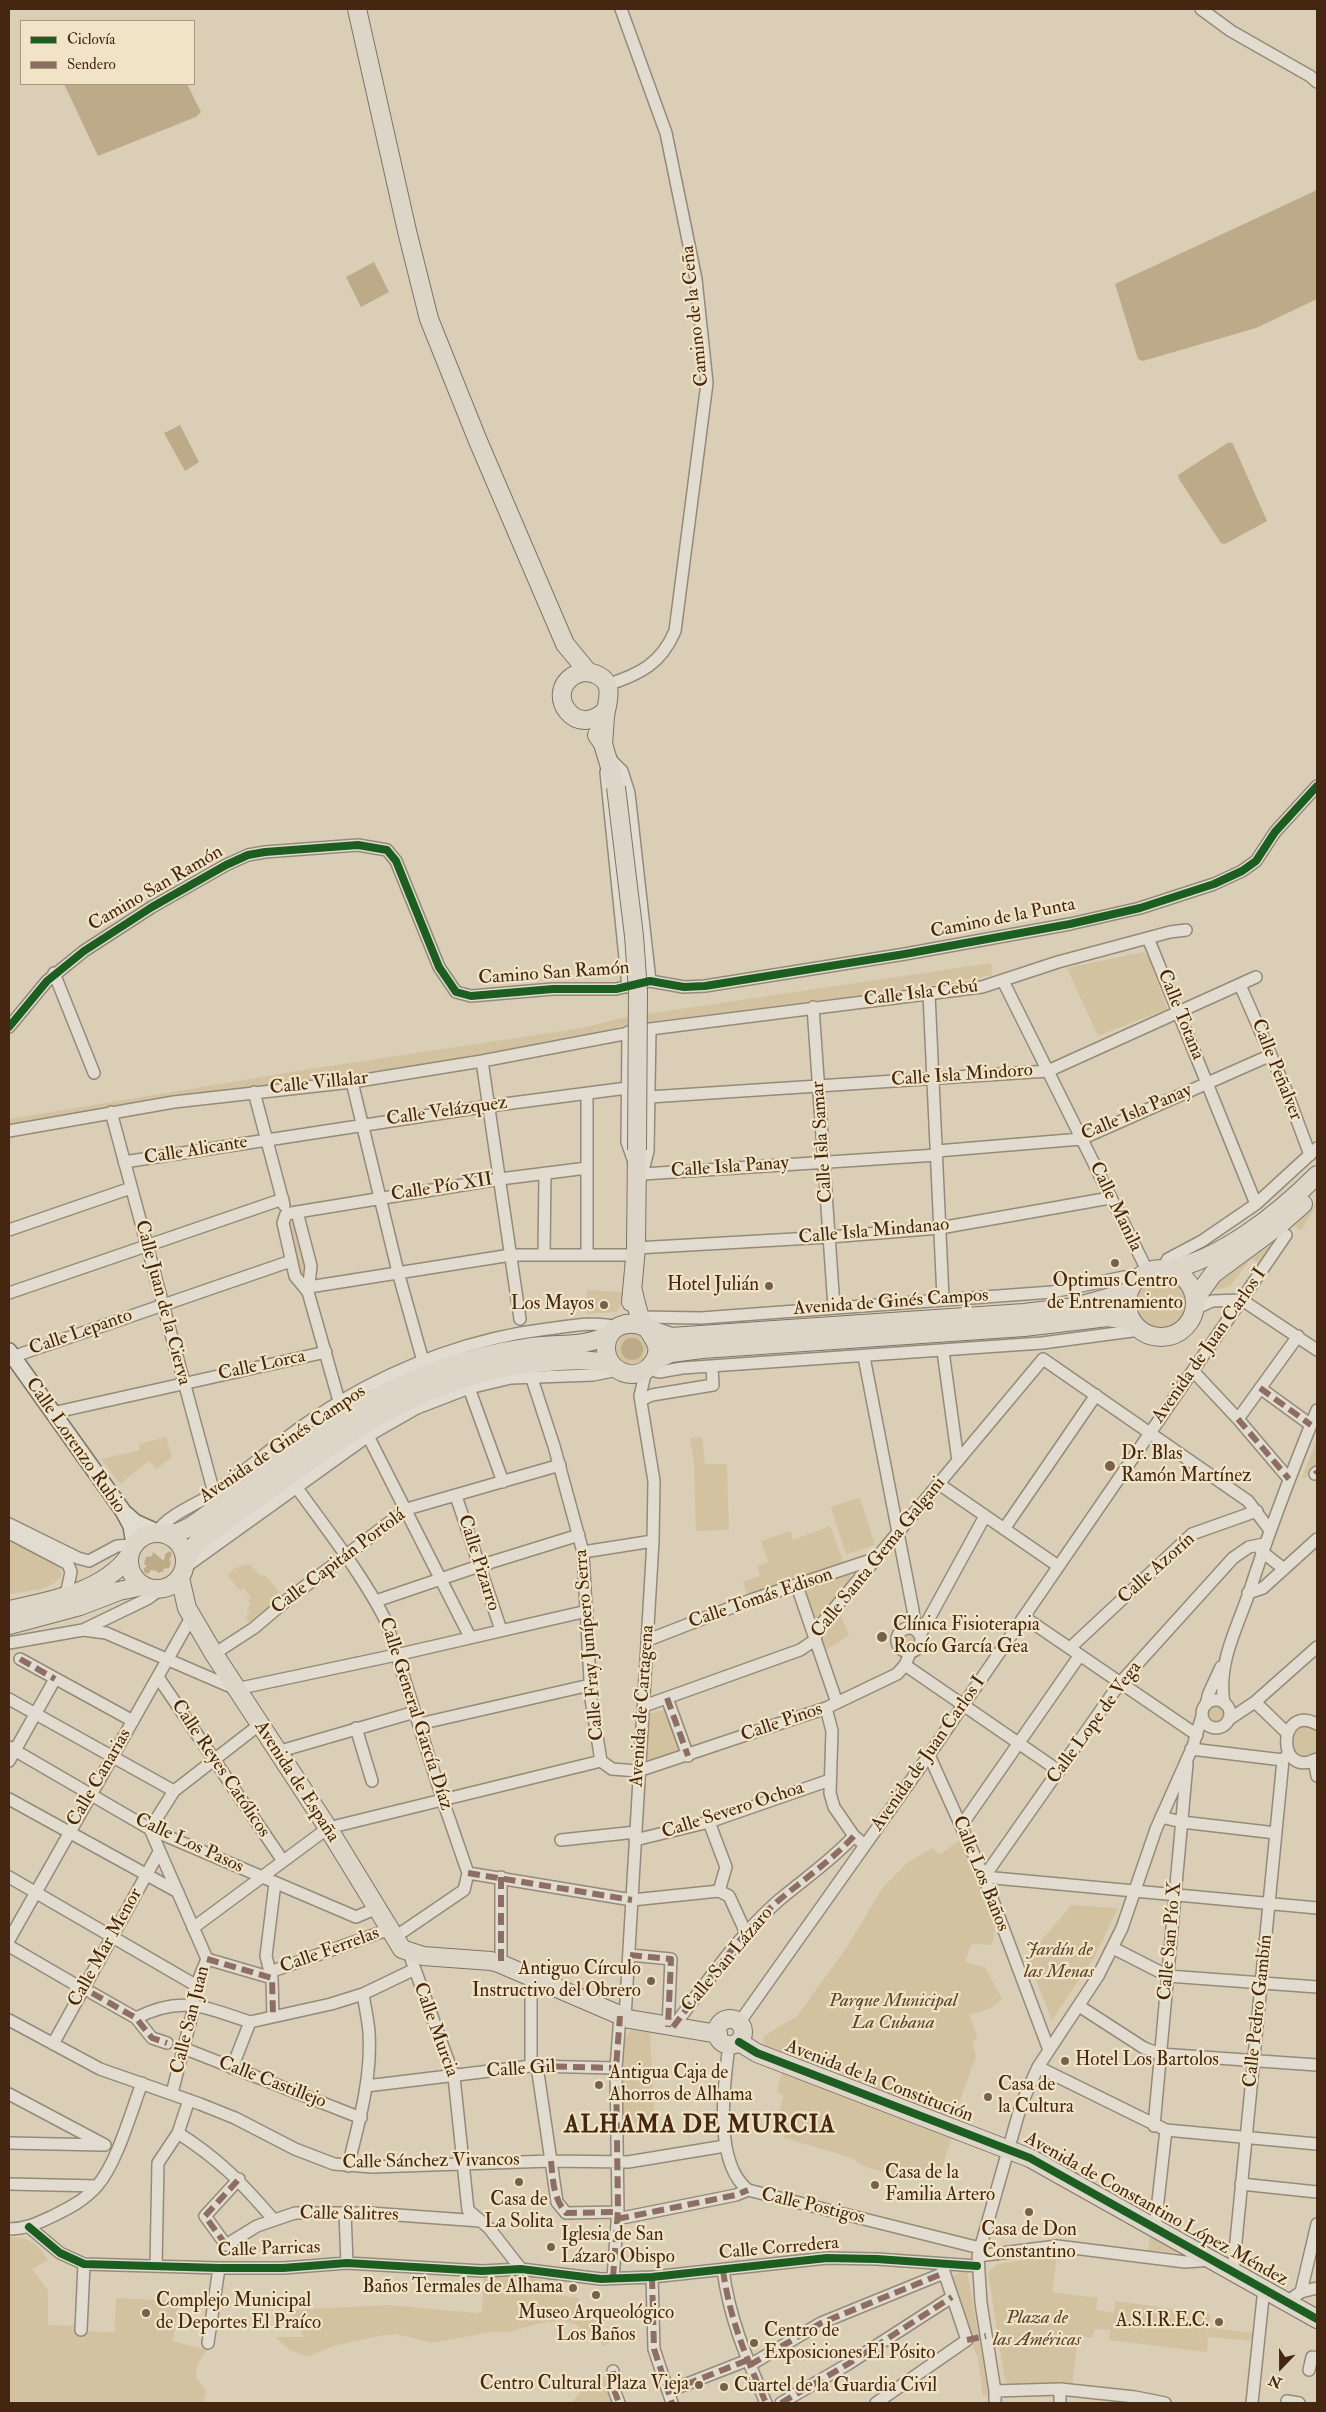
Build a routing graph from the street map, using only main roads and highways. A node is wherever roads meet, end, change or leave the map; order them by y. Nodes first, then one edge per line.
1 (357, 9) edge
2 (565, 644) junction
3 (588, 672) junction
4 (568, 680) junction
5 (606, 710) junction
6 (586, 720) junction
7 (605, 750) junction
8 (1317, 1175) edge
9 (1317, 1190) edge
10 (1154, 1272) junction
11 (633, 1291) junction
12 (1129, 1292) junction
13 (1195, 1304) junction
14 (645, 1324) junction
15 (1136, 1326) junction
16 (616, 1329) junction
17 (10, 1354) edge
18 (650, 1366) junction
19 (616, 1369) junction
20 (123, 1511) junction
21 (161, 1533) junction
22 (132, 1548) junction
23 (183, 1569) junction
24 (143, 1586) junction
25 (161, 1589) junction
26 (9, 1610) edge
27 (190, 1612) junction
28 (9, 1625) edge
29 (739, 2023) road end
30 (726, 2036) junction
31 (1009, 2148) joint
32 (1317, 2319) edge

1 - 2 main road
2 - 3 main road
2 - 4 main road
3 - 4 main road
3 - 5 main road
4 - 6 main road
5 - 6 main road
5 - 7 main road
6 - 7 main road
7 - 11 main road, bridge
8 - 10 main road, Avenida de Ginés Campos
9 - 13 main road
10 - 12 main road
10 - 13 main road
11 - 14 main road
11 - 16 main road
12 - 14 main road, Avenida de Ginés Campos
12 - 15 main road
13 - 15 main road
14 - 16 main road
14 - 18 main road
15 - 18 main road, Avenida de Ginés Campos
16 - 19 main road
16 - 21 main road, Avenida de Ginés Campos
17 - 20 main road, Calle Lorenzo Rubio
18 - 19 main road
19 - 23 main road, Avenida de Ginés Campos
20 - 21 main road
20 - 22 main road, Calle Lorenzo Rubio
21 - 22 main road
21 - 23 main road
22 - 24 main road
22 - 26 main road
23 - 25 main road
23 - 27 main road
24 - 25 main road
24 - 28 main road
25 - 27 main road
27 - 30 main road, Avenida de España
29 - 30 main road
30 - 31 main road, Avenida de la Constitución
31 - 32 main road, Avenida de Constantino López Méndez

